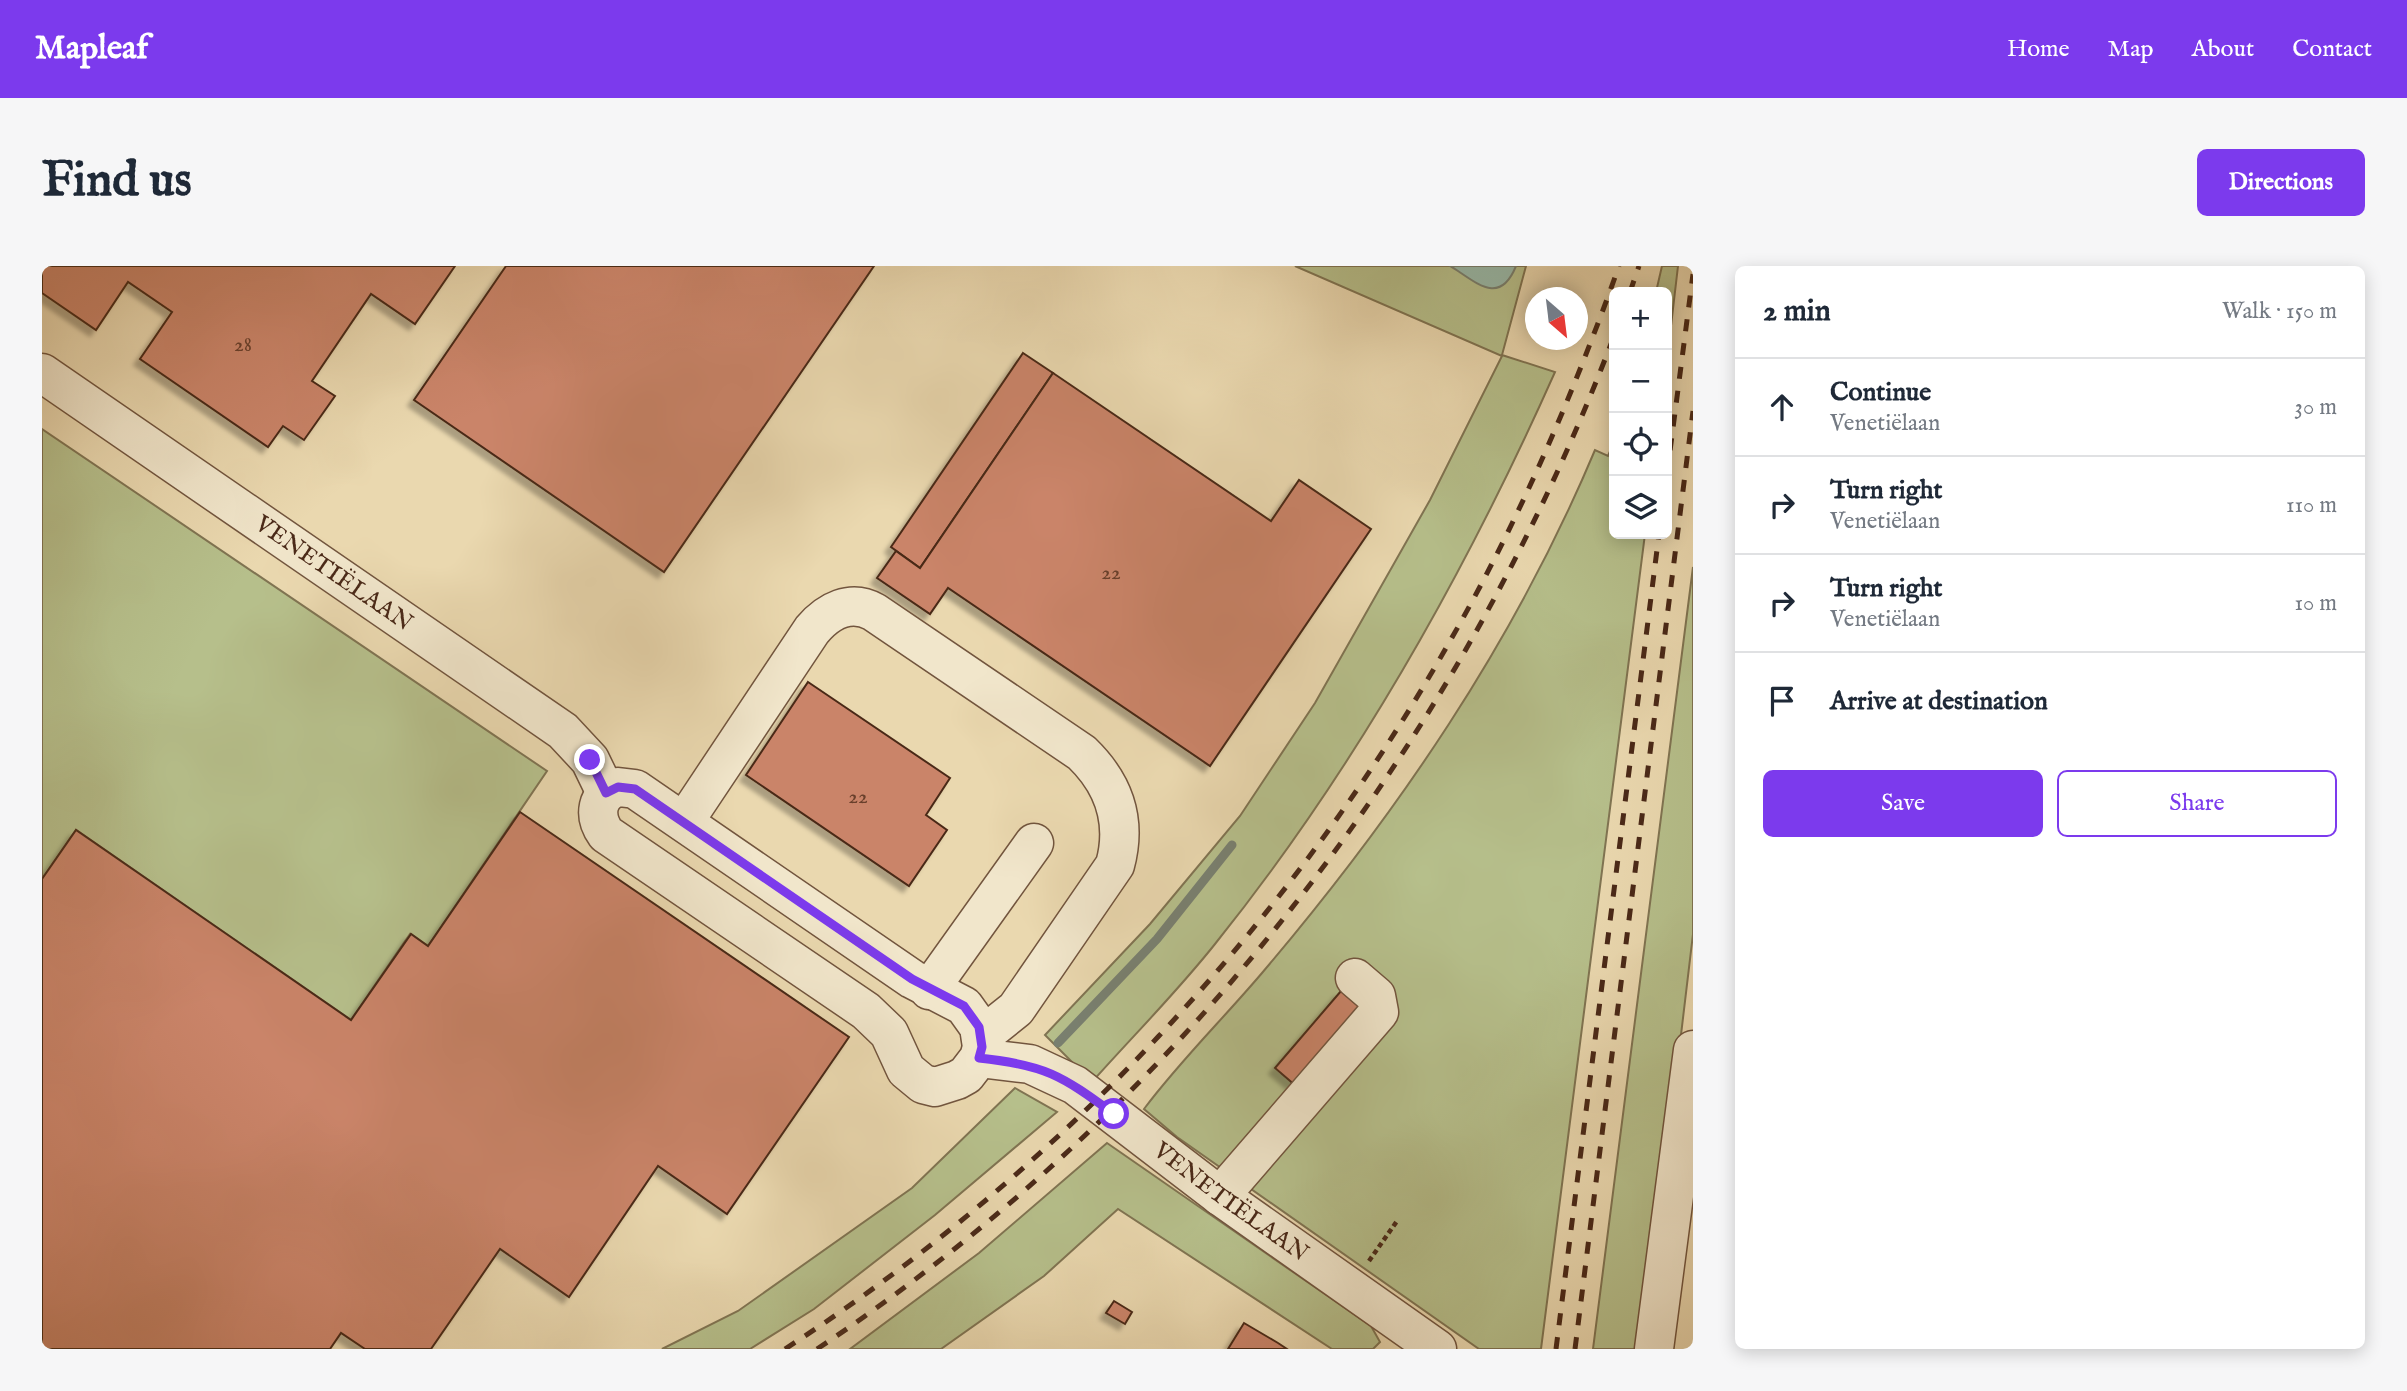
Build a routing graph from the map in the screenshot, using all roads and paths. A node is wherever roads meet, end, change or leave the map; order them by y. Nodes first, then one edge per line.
1 (42, 373) edge
2 (606, 793) junction
3 (684, 822) junction
4 (1034, 843) dead end
5 (1355, 978) dead end
6 (929, 990) junction
7 (980, 1047) junction
8 (1693, 1050) edge
9 (1683, 1187) edge
10 (1220, 1196) junction
11 (1398, 1221) dead end
12 (1350, 1288) junction
13 (1420, 1344) edge
14 (1654, 1349) edge

1 - 2 street, VENETIËLAAN
2 - 3 street
2 - 7 street
3 - 6 street
3 - 7 street
4 - 6 street
5 - 10 street
6 - 7 street
7 - 10 street, VENETIËLAAN
8 - 9 street
9 - 14 street
10 - 12 street, VENETIËLAAN
11 - 12 path
12 - 13 street, VENETIËLAAN

